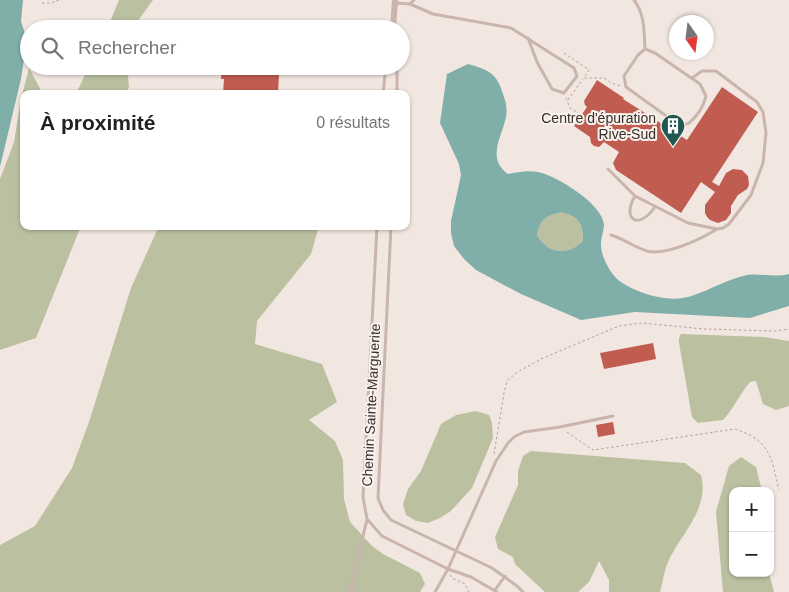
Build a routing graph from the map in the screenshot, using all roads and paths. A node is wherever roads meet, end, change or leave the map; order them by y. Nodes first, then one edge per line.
1 (59, 0) edge
2 (414, 0) edge
3 (634, 0) edge
4 (395, 1) edge
5 (42, 3) dead end
6 (410, 4) junction
7 (394, 20) edge
8 (528, 38) junction
9 (645, 49) junction
10 (564, 53) dead end
11 (385, 75) edge
12 (397, 75) edge
13 (584, 78) junction
14 (692, 78) junction
15 (626, 87) junction
16 (383, 90) edge
17 (397, 90) edge
18 (564, 93) junction
19 (568, 101) junction
20 (581, 115) dead end
21 (608, 169) dead end
22 (634, 196) junction
23 (654, 208) junction
24 (718, 229) junction
25 (376, 230) edge
26 (391, 230) edge
27 (611, 235) dead end
28 (789, 328) edge
29 (613, 416) dead end
30 (560, 427) junction
31 (494, 454) dead end
32 (779, 490) dead end
33 (367, 519) junction
34 (455, 552) junction
35 (448, 569) junction
36 (505, 576) junction
37 (352, 582) junction
38 (496, 591) edge
39 (348, 592) edge
40 (356, 592) edge
41 (435, 592) edge
42 (469, 592) edge
43 (522, 592) edge

1 - 5 path
2 - 6 lane
3 - 9 lane
4 - 6 lane
4 - 7 street
6 - 8 lane
8 - 18 lane
8 - 18 lane
9 - 14 lane
9 - 15 lane
10 - 13 path
11 - 16 lane
12 - 17 lane
13 - 15 path
13 - 19 path
14 - 15 lane
14 - 24 lane
18 - 19 path
19 - 20 path
21 - 22 lane
22 - 23 lane
22 - 23 lane
23 - 24 lane
24 - 27 lane
25 - 33 lane, Chemin Sainte-Marguerite
26 - 34 lane, Chemin Sainte-Marguerite
28 - 31 path
29 - 30 lane
30 - 32 path
30 - 34 lane
33 - 35 lane
33 - 37 lane
34 - 35 lane
34 - 36 lane, Chemin Sainte-Marguerite
35 - 38 lane
35 - 41 lane
35 - 42 path
36 - 38 lane
36 - 43 lane, Chemin Sainte-Marguerite
37 - 39 lane
37 - 40 lane

